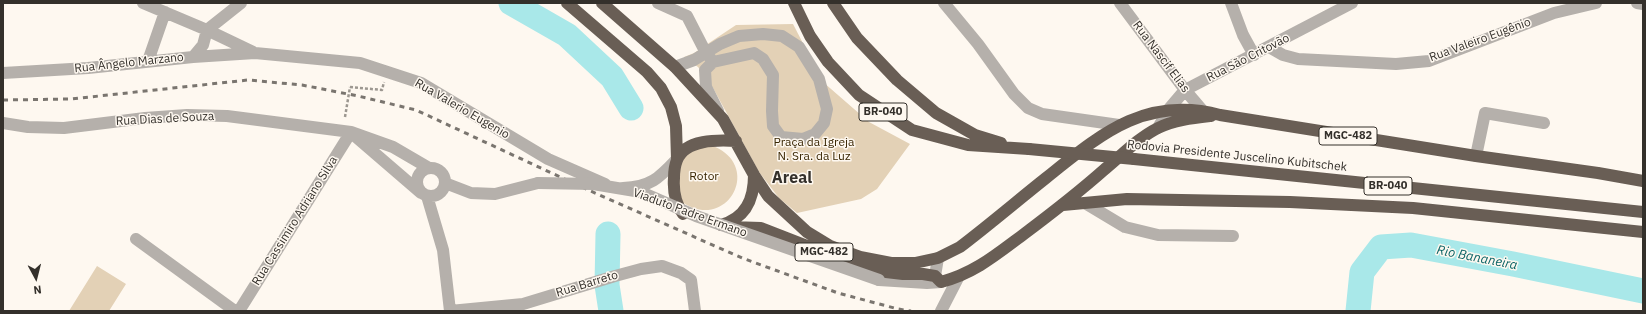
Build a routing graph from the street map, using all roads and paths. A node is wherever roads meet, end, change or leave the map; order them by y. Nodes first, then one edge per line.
1 (143, 3) edge
2 (241, 3) edge
3 (567, 3) edge
4 (602, 3) edge
5 (658, 3) edge
6 (794, 3) edge
7 (833, 3) edge
8 (944, 3) edge
9 (1120, 3) edge
10 (1231, 3) edge
11 (1352, 3) edge
12 (1596, 3) edge
13 (1636, 3) edge
14 (1643, 4) edge
15 (165, 12) junction
16 (207, 30) junction
17 (1269, 47) junction
18 (255, 53) junction
19 (1254, 55) junction
20 (193, 57) junction
21 (710, 57) junction
22 (148, 61) junction
23 (675, 67) junction
24 (3, 73) edge
25 (382, 90) dead end
26 (1185, 90) junction
27 (1168, 110) junction
28 (1202, 110) junction
29 (1220, 115) junction
30 (345, 116) dead end
31 (723, 119) junction
32 (3, 123) edge
33 (1544, 123) dead end
34 (1119, 125) junction
35 (1158, 128) junction
36 (351, 132) junction
37 (736, 141) junction
38 (1085, 147) junction
39 (1024, 149) junction
40 (1476, 156) junction
41 (677, 159) junction
42 (429, 168) junction
43 (1104, 170) junction
44 (754, 176) junction
45 (1643, 181) edge
46 (445, 183) junction
47 (612, 188) junction
48 (424, 194) junction
49 (1085, 203) junction
50 (1063, 205) junction
51 (1643, 212) edge
52 (682, 214) junction
53 (714, 227) junction
54 (1643, 232) edge
55 (1233, 236) dead end
56 (136, 239) dead end
57 (938, 258) junction
58 (958, 278) junction
59 (938, 279) junction
60 (235, 311) edge
61 (239, 311) edge
62 (450, 311) edge
63 (695, 311) edge
64 (941, 311) edge

1 - 15 street
2 - 16 street
3 - 41 highway
4 - 23 highway, MGC-482
5 - 21 street
6 - 39 highway, Rodovia Presidente Juscelino Kubitschek / BR-040
7 - 39 highway, Rodovia Presidente Juscelino Kubitschek / BR-040
8 - 34 street
9 - 26 street, Rua Nascif Elias
10 - 19 street
11 - 17 street, Rua São Critovão
12 - 17 street, Rua Valeiro Eugênio
13 - 14 street
15 - 16 street
15 - 22 street
16 - 18 street
16 - 20 street
17 - 19 street, Rua São Critovão
18 - 20 street, Rua Ângelo Marzano
18 - 47 street, Rua Valerio Eugenio
19 - 26 street, Rua São Critovão
20 - 22 street, Rua Ângelo Marzano
21 - 21 street
21 - 23 street
21 - 31 street
22 - 24 street, Rua Ângelo Marzano
23 - 31 highway, MGC-482
25 - 30 path, bridge
26 - 27 street, Rua São Critovão
26 - 28 street, Rua Nascif Elias
27 - 28 highway, MGC-482
27 - 34 highway, MGC-482
27 - 35 street, Rua São Critovão
28 - 29 highway, MGC-482
29 - 35 highway, MGC-482
29 - 40 highway, MGC-482
31 - 37 highway, MGC-482
32 - 36 street, Rua Dias de Souza
33 - 40 street
34 - 38 highway, MGC-482
35 - 43 highway, MGC-482
36 - 42 street, Rua Dias de Souza
36 - 48 street
36 - 61 street, Rua Cassimiro Adriano Silva
37 - 41 highway
37 - 44 highway, MGC-482
38 - 43 highway
38 - 57 highway, MGC-482
39 - 51 highway, Rodovia Presidente Juscelino Kubitschek / BR-040, bridge
40 - 45 highway
41 - 47 street, Rua Valerio Eugenio
41 - 52 highway
42 - 46 street
42 - 48 street
43 - 50 highway, MGC-482
44 - 53 highway
44 - 57 highway, MGC-482
46 - 48 street
46 - 59 street, Viaduto Padre Ermano, bridge
47 - 52 street, Rua Valerio Eugenio
48 - 62 street
49 - 50 highway
49 - 54 highway
49 - 55 street
50 - 58 highway, MGC-482
52 - 53 highway, MGC-482
53 - 59 highway, MGC-482
56 - 60 street
57 - 59 street
58 - 59 highway, MGC-482
58 - 64 street
62 - 63 street, Rua Barreto

